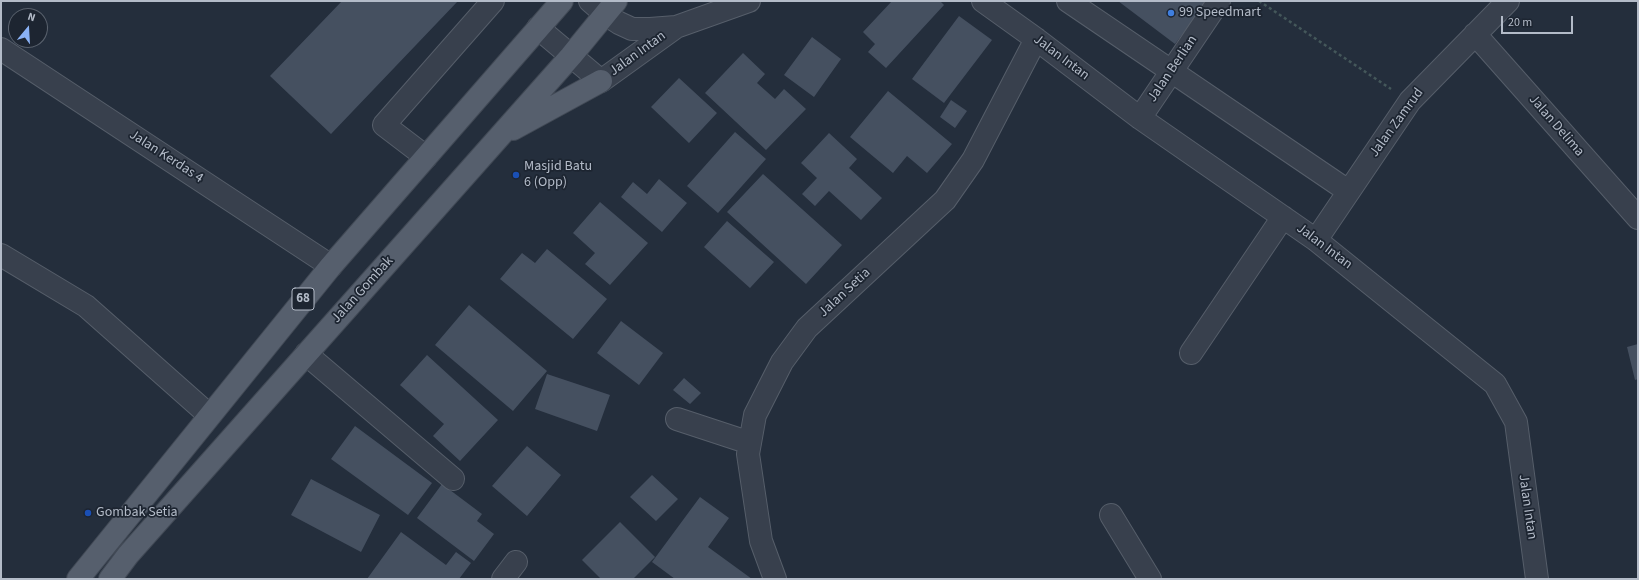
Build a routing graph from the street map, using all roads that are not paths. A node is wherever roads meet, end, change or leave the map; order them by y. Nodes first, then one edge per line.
1 (493, 1) edge
2 (562, 1) edge
3 (750, 1) edge
4 (983, 1) edge
5 (1068, 1) edge
6 (1219, 1) edge
7 (1508, 1) edge
8 (604, 5) edge
9 (676, 27) junction
10 (538, 28) junction
11 (1475, 34) junction
12 (1036, 39) junction
13 (1, 49) edge
14 (571, 56) junction
15 (1171, 72) junction
16 (600, 81) junction
17 (1140, 118) junction
18 (499, 136) junction
19 (426, 157) junction
20 (1348, 191) junction
21 (1283, 217) junction
22 (1638, 218) edge
23 (1316, 240) junction
24 (1, 255) edge
25 (331, 266) junction
26 (1191, 353) dead end
27 (306, 354) junction
28 (209, 416) junction
29 (677, 419) dead end
30 (750, 443) junction
31 (453, 479) dead end
32 (1111, 515) dead end
33 (516, 562) dead end
34 (78, 579) edge
35 (110, 579) edge
36 (503, 579) edge
37 (775, 579) edge
38 (1150, 579) edge
39 (1537, 579) edge

1 - 19 street
2 - 10 main road, 68
3 - 9 street, Jalan Intan
4 - 12 street, Jalan Intan
5 - 15 street
6 - 15 street, Jalan Berlian
7 - 11 street, Jalan Zamrud
8 - 9 street, Jalan Intan
8 - 14 main road, Jalan Gombak
9 - 16 street, Jalan Intan
10 - 14 street
10 - 19 main road, 68
11 - 20 street, Jalan Zamrud
11 - 22 street, Jalan Delima
12 - 17 street, Jalan Intan
12 - 30 street, Jalan Setia
13 - 25 street, Jalan Kerdas 4
14 - 16 street
14 - 18 main road, Jalan Gombak
15 - 17 street, Jalan Berlian
15 - 20 street
16 - 18 main road
17 - 21 street, Jalan Intan
18 - 27 main road, Jalan Gombak
19 - 25 main road, 68
20 - 23 street, Jalan Zamrud
21 - 23 street, Jalan Intan
21 - 26 street
23 - 39 street, Jalan Intan
24 - 28 street
25 - 28 main road, 68
27 - 31 street
27 - 35 main road, Jalan Gombak
28 - 34 main road, 68
29 - 30 street
30 - 37 street, Jalan Setia
32 - 38 street
33 - 36 street

